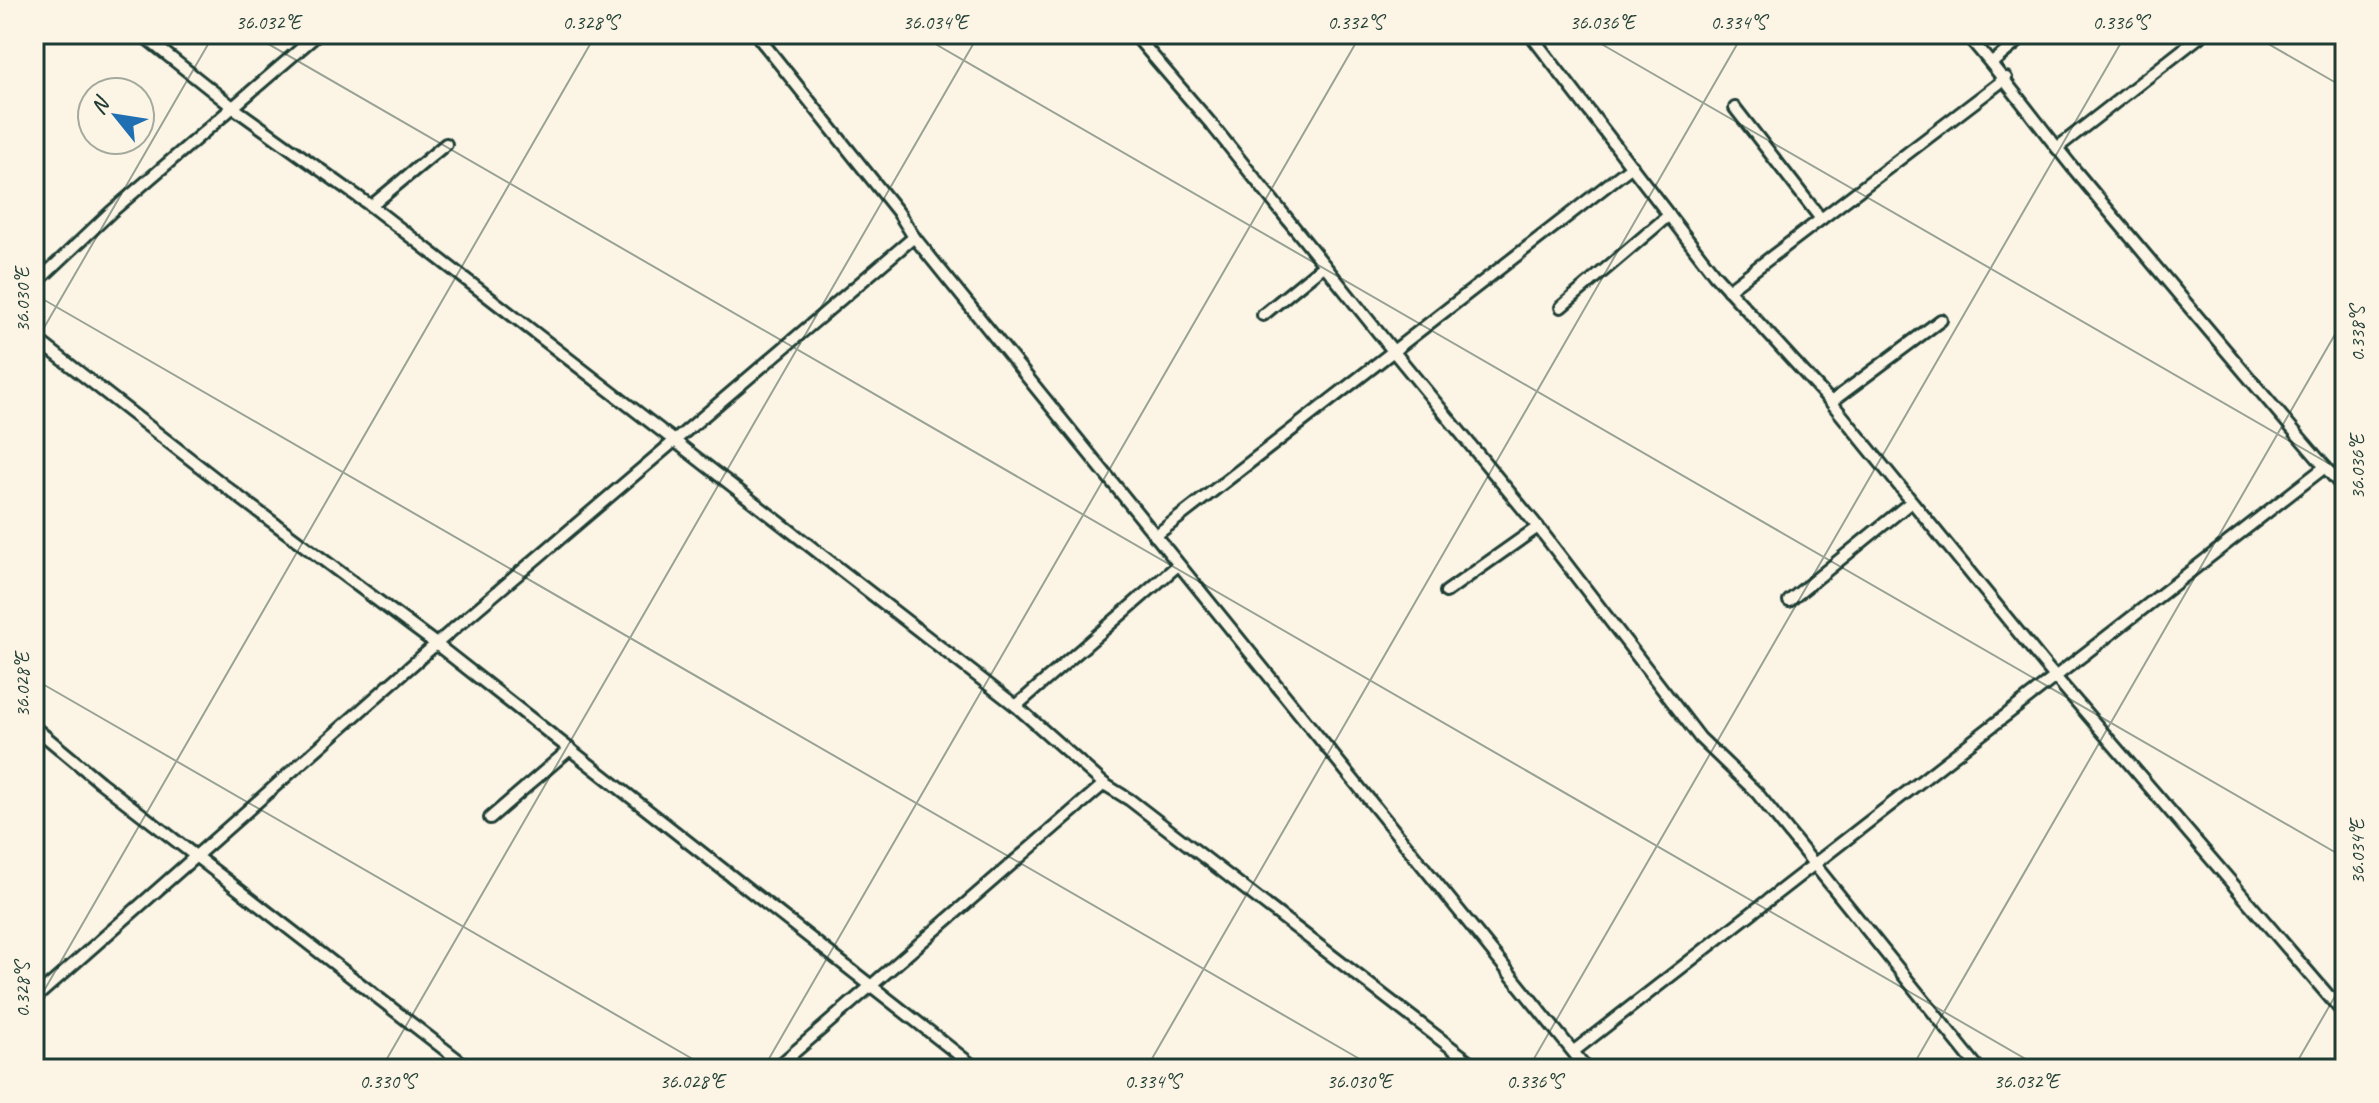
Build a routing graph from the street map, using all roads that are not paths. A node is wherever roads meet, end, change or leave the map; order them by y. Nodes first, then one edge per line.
1 (141, 34) edge
2 (318, 34) edge
3 (773, 34) edge
4 (1134, 34) edge
5 (1530, 34) edge
6 (1966, 34) edge
7 (2027, 34) edge
8 (2203, 34) edge
9 (760, 38) edge
10 (1992, 63) junction
11 (2006, 78) junction
12 (234, 108) junction
13 (1735, 108) dead end
14 (446, 144) dead end
15 (2057, 148) junction
16 (1632, 166) junction
17 (371, 206) junction
18 (1669, 215) junction
19 (1821, 219) junction
20 (914, 237) junction
21 (1324, 265) junction
22 (34, 285) edge
23 (1728, 290) junction
24 (1561, 307) dead end
25 (1263, 315) dead end
26 (1941, 320) dead end
27 (34, 337) edge
28 (1394, 352) junction
29 (1831, 402) junction
30 (676, 442) junction
31 (2325, 467) junction
32 (2345, 490) edge
33 (1911, 502) junction
34 (1538, 527) junction
35 (1155, 536) junction
36 (1178, 565) junction
37 (1446, 592) dead end
38 (1789, 601) dead end
39 (436, 644) junction
40 (2055, 676) junction
41 (1016, 706) junction
42 (34, 727) edge
43 (570, 749) junction
44 (1104, 784) junction
45 (490, 818) dead end
46 (197, 855) junction
47 (1814, 864) junction
48 (872, 986) junction
49 (34, 999) edge
50 (2345, 1015) edge
51 (1574, 1051) junction
52 (470, 1069) edge
53 (775, 1069) edge
54 (977, 1069) edge
55 (1479, 1069) edge
56 (1587, 1069) edge
57 (1979, 1069) edge

1 - 12 street
2 - 12 street
3 - 9 street
4 - 21 street
5 - 16 street
6 - 10 street
7 - 10 street
8 - 15 street
9 - 20 street
10 - 11 street
11 - 15 street
11 - 19 street
12 - 17 street
12 - 22 street
13 - 19 street
14 - 17 street
15 - 31 street
16 - 18 street
16 - 28 street
17 - 30 street
18 - 23 street
18 - 24 street
19 - 23 street
20 - 30 street
20 - 35 street
21 - 25 street
21 - 28 street
23 - 29 street
26 - 29 street
27 - 39 street
28 - 34 street
28 - 35 street
29 - 33 street
30 - 39 street
30 - 41 street
31 - 32 street
31 - 40 street
33 - 38 street
33 - 40 street
34 - 37 street
34 - 47 street
35 - 36 street
36 - 41 street
36 - 51 street
39 - 43 street
39 - 46 street
40 - 47 street
40 - 50 street
41 - 44 street
42 - 46 street
43 - 45 street
43 - 48 street
44 - 48 street
44 - 55 street
46 - 49 street
46 - 52 street
47 - 51 street
47 - 57 street
48 - 53 street
48 - 54 street
51 - 56 street

